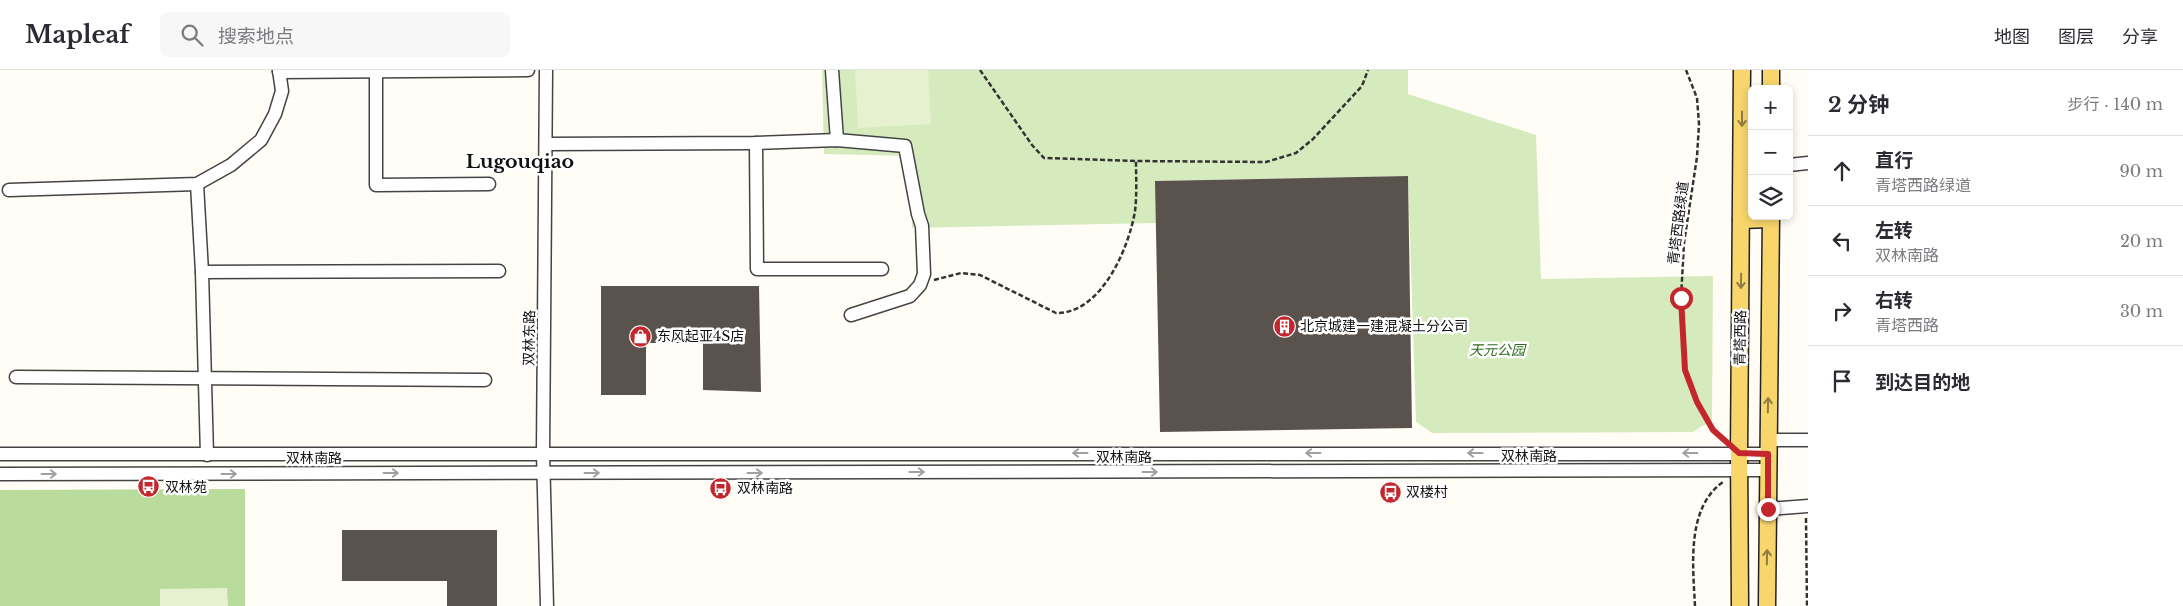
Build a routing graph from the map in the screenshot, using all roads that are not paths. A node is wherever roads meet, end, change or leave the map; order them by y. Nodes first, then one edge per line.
1 (528, 70) edge
2 (546, 70) edge
3 (832, 70) edge
4 (1742, 70) edge
5 (1771, 70) edge
6 (279, 71) edge
7 (376, 71) edge
8 (1771, 85) edge
9 (837, 140) junction
10 (756, 143) junction
11 (547, 144) junction
12 (1808, 163) edge
13 (1793, 165) edge
14 (197, 184) junction
15 (489, 184) dead end
16 (9, 190) dead end
17 (1742, 220) junction
18 (1748, 220) edge
19 (1771, 220) edge
20 (882, 269) dead end
21 (498, 271) dead end
22 (202, 272) junction
23 (850, 315) dead end
24 (16, 377) dead end
25 (205, 379) junction
26 (485, 380) dead end
27 (1808, 440) edge
28 (1739, 453) junction
29 (0, 454) edge
30 (207, 454) junction
31 (543, 454) junction
32 (1768, 454) junction
33 (1739, 471) junction
34 (544, 472) junction
35 (0, 474) edge
36 (1807, 506) edge
37 (1768, 509) junction
38 (547, 606) edge
39 (1740, 606) edge
40 (1767, 606) edge

1 - 7 street
2 - 11 street, 双林东路
3 - 9 street
4 -> 17 main road, 青塔西路
5 - 8 main road
6 - 7 street
6 - 14 street
7 - 15 street
9 - 10 street
9 - 23 street
10 - 11 street
10 - 20 street
11 - 31 street, 双林东路
12 - 13 street
14 - 16 street
14 - 22 street
17 - 18 main road
17 -> 28 main road, 青塔西路
32 -> 19 main road
21 - 22 street
22 - 25 street
24 - 25 street
25 - 26 street
25 - 30 street
27 - 32 street
28 -> 31 street, 双林南路
28 - 32 street, 双林南路
28 - 33 main road, 青塔西路
29 - 30 street, 双林南路
30 - 31 street, 双林南路
31 - 34 street, 双林东路
32 - 33 street, 双林南路
32 - 37 main road
34 -> 33 street, 双林南路
33 - 39 main road, 青塔西路
35 -> 34 street, 双林南路
34 - 38 street, 双林东路
36 - 37 street
40 -> 37 main road

